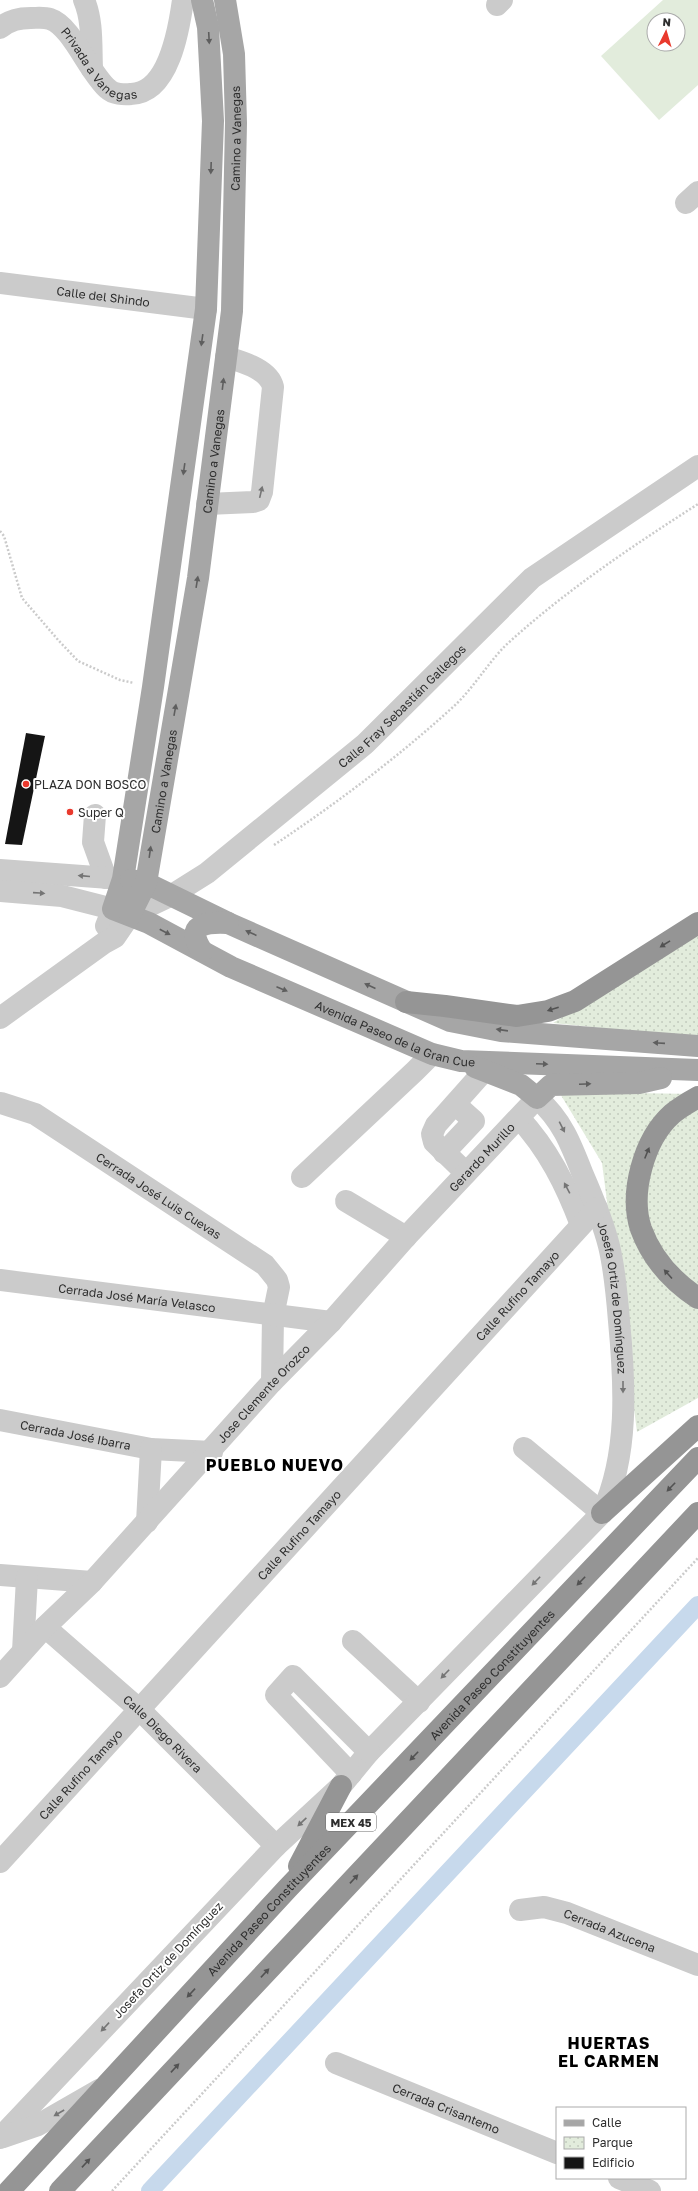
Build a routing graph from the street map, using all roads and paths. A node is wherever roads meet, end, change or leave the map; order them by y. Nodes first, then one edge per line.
1 (84, 0) edge
2 (224, 0) edge
3 (203, 3) edge
4 (182, 8) edge
5 (0, 28) edge
6 (92, 69) junction
7 (0, 283) edge
8 (206, 309) junction
9 (226, 357) junction
10 (698, 466) edge
11 (208, 504) junction
12 (698, 504) edge
13 (0, 532) edge
14 (153, 687) junction
15 (94, 814) dead end
16 (270, 848) dead end
17 (0, 870) edge
18 (115, 878) junction
19 (146, 883) junction
20 (0, 891) edge
21 (172, 895) junction
22 (122, 912) junction
23 (228, 923) junction
24 (698, 923) edge
25 (202, 951) junction
26 (406, 1002) junction
27 (0, 1018) edge
28 (698, 1046) edge
29 (432, 1054) junction
30 (461, 1061) junction
31 (694, 1070) edge
32 (484, 1071) junction
33 (698, 1097) edge
34 (536, 1098) junction
35 (1, 1103) dead end
36 (519, 1118) junction
37 (466, 1173) junction
38 (302, 1177) dead end
39 (346, 1201) dead end
40 (597, 1208) junction
41 (427, 1216) joint
42 (581, 1225) junction
43 (406, 1237) junction
44 (0, 1280) edge
45 (698, 1298) edge
46 (273, 1316) junction
47 (331, 1322) junction
48 (272, 1382) junction
49 (0, 1420) edge
50 (698, 1426) edge
51 (524, 1448) dead end
52 (151, 1449) junction
53 (212, 1452) junction
54 (698, 1458) edge
55 (602, 1513) junction
56 (698, 1513) edge
57 (148, 1522) junction
58 (698, 1530) edge
59 (663, 1551) junction
60 (698, 1558) edge
61 (0, 1575) edge
62 (27, 1578) junction
63 (92, 1582) junction
64 (45, 1627) junction
65 (353, 1641) dead end
66 (23, 1651) junction
67 (0, 1677) edge
68 (419, 1702) junction
69 (140, 1710) junction
70 (369, 1752) junction
71 (346, 1780) junction
72 (276, 1846) junction
73 (0, 1862) edge
74 (287, 1890) junction
75 (520, 1910) dead end
76 (698, 1965) edge
77 (336, 2063) dead end
78 (105, 2087) junction
79 (0, 2138) edge
80 (556, 2153) edge
81 (621, 2179) edge
82 (9, 2191) edge
83 (60, 2191) edge
84 (112, 2191) edge
85 (650, 2191) edge

1 - 6 street
2 - 9 main road, Camino a Vanegas
3 - 4 street, Privada a Vanegas
3 -> 8 main road, Camino a Vanegas
4 - 6 street, Privada a Vanegas
5 - 6 street, Privada a Vanegas
7 - 8 street, Calle del Shindo
8 -> 14 main road, Camino a Vanegas
11 -> 9 main road, Camino a Vanegas
11 -> 9 street
10 - 21 street, Calle Fray Sebastián Gallegos
19 -> 11 main road, Camino a Vanegas
12 - 16 path
13 - 14 path
14 - 18 main road, Camino a Vanegas
15 - 18 street
18 -> 17 street
18 - 19 main road
18 - 22 main road, Camino a Vanegas
19 - 21 main road
19 - 22 main road, Camino a Vanegas
20 -> 22 street
21 - 22 street, Calle Fray Sebastián Gallegos
21 - 23 main road
22 -> 25 main road, Avenida Paseo de la Gran Cue
22 - 27 street
23 - 25 main road
26 -> 23 main road
24 -> 26 highway
25 -> 29 main road, Avenida Paseo de la Gran Cue
28 -> 26 main road
29 - 30 main road, Avenida Paseo de la Gran Cue
29 - 38 street
30 -> 31 main road, Avenida Paseo de la Gran Cue
30 - 32 main road
34 -> 31 main road
32 - 34 main road
32 - 37 street
45 -> 33 highway
34 - 36 street, Gerardo Murillo
34 -> 40 street, Josefa Ortiz de Domínguez
35 - 46 street, Cerrada José Luis Cuevas
36 - 37 street, Gerardo Murillo
42 -> 36 street
37 - 41 street, Gerardo Murillo
39 - 43 street
40 - 42 street, Calle Rufino Tamayo
40 -> 55 street, Josefa Ortiz de Domínguez
41 - 43 street, Jose Clemente Orozco
42 - 69 street, Calle Rufino Tamayo
43 - 47 street, Jose Clemente Orozco
44 - 46 street, Cerrada José María Velasco
46 - 47 street, Cerrada José María Velasco
46 - 48 street
47 - 48 street, Jose Clemente Orozco
48 - 53 street, Jose Clemente Orozco
49 - 52 street, Cerrada José Ibarra
50 - 55 highway
51 - 55 street
52 - 53 street, Cerrada José Ibarra
52 - 57 street
53 - 57 street, Jose Clemente Orozco
54 -> 74 highway, Avenida Paseo Constituyentes / MEX 45
55 -> 68 street, Josefa Ortiz de Domínguez
56 - 59 highway, MEX 45
57 - 63 street, Jose Clemente Orozco
58 - 59 highway
83 -> 59 highway, MEX 45
60 - 84 path
61 - 62 street
62 - 63 street
62 - 66 street
63 - 64 street, Jose Clemente Orozco
64 - 66 street, Jose Clemente Orozco
64 - 69 street, Calle Diego Rivera
65 - 68 street
66 - 67 street, Jose Clemente Orozco
68 - 70 street, Josefa Ortiz de Domínguez
69 - 72 street, Calle Diego Rivera
69 - 73 street, Calle Rufino Tamayo
70 - 71 street, Josefa Ortiz de Domínguez
70 - 71 street
71 -> 72 street, Josefa Ortiz de Domínguez
71 - 74 highway
72 -> 79 street, Josefa Ortiz de Domínguez
74 -> 78 highway, Avenida Paseo Constituyentes / MEX 45
75 - 76 street, Cerrada Azucena
77 - 80 street, Cerrada Crisantemo
78 -> 79 street
78 - 82 highway, Avenida Paseo Constituyentes / MEX 45
81 - 85 street

